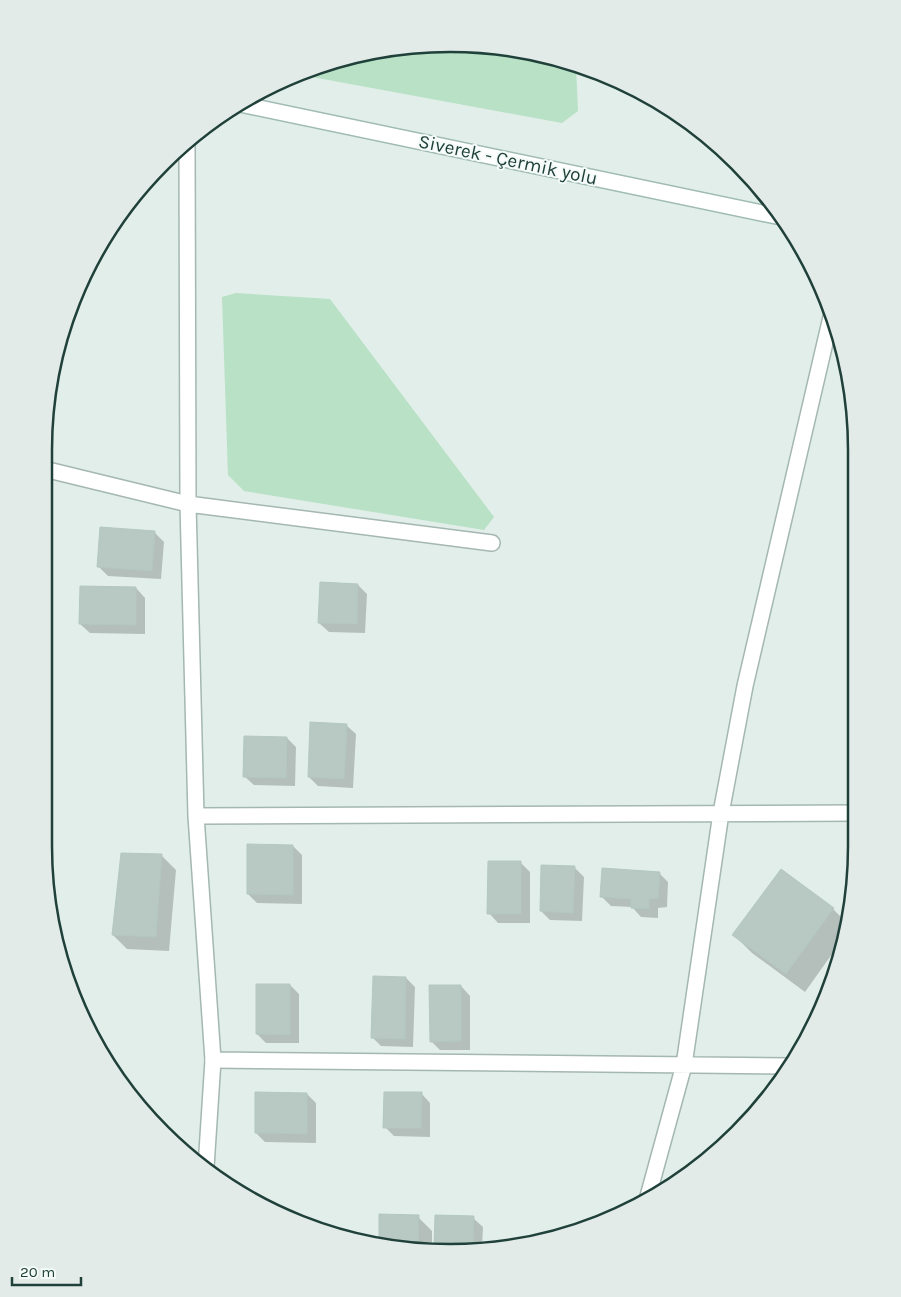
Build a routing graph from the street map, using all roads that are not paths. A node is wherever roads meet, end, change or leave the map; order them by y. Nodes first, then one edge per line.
1 (251, 106) edge
2 (187, 152) edge
3 (770, 214) edge
4 (828, 327) edge
5 (52, 471) edge
6 (188, 504) junction
7 (492, 543) dead end
8 (721, 813) junction
9 (848, 813) edge
10 (196, 816) junction
11 (213, 1060) junction
12 (684, 1065) junction
13 (782, 1066) edge
14 (206, 1161) edge
15 (650, 1191) edge

1 - 3 street, Siverek - Çermik yolu
2 - 6 street
4 - 8 street
5 - 6 street
6 - 7 street
6 - 10 street
8 - 9 street
8 - 10 street
8 - 12 street
10 - 11 street
11 - 12 street
11 - 14 street
12 - 13 street
12 - 15 street

